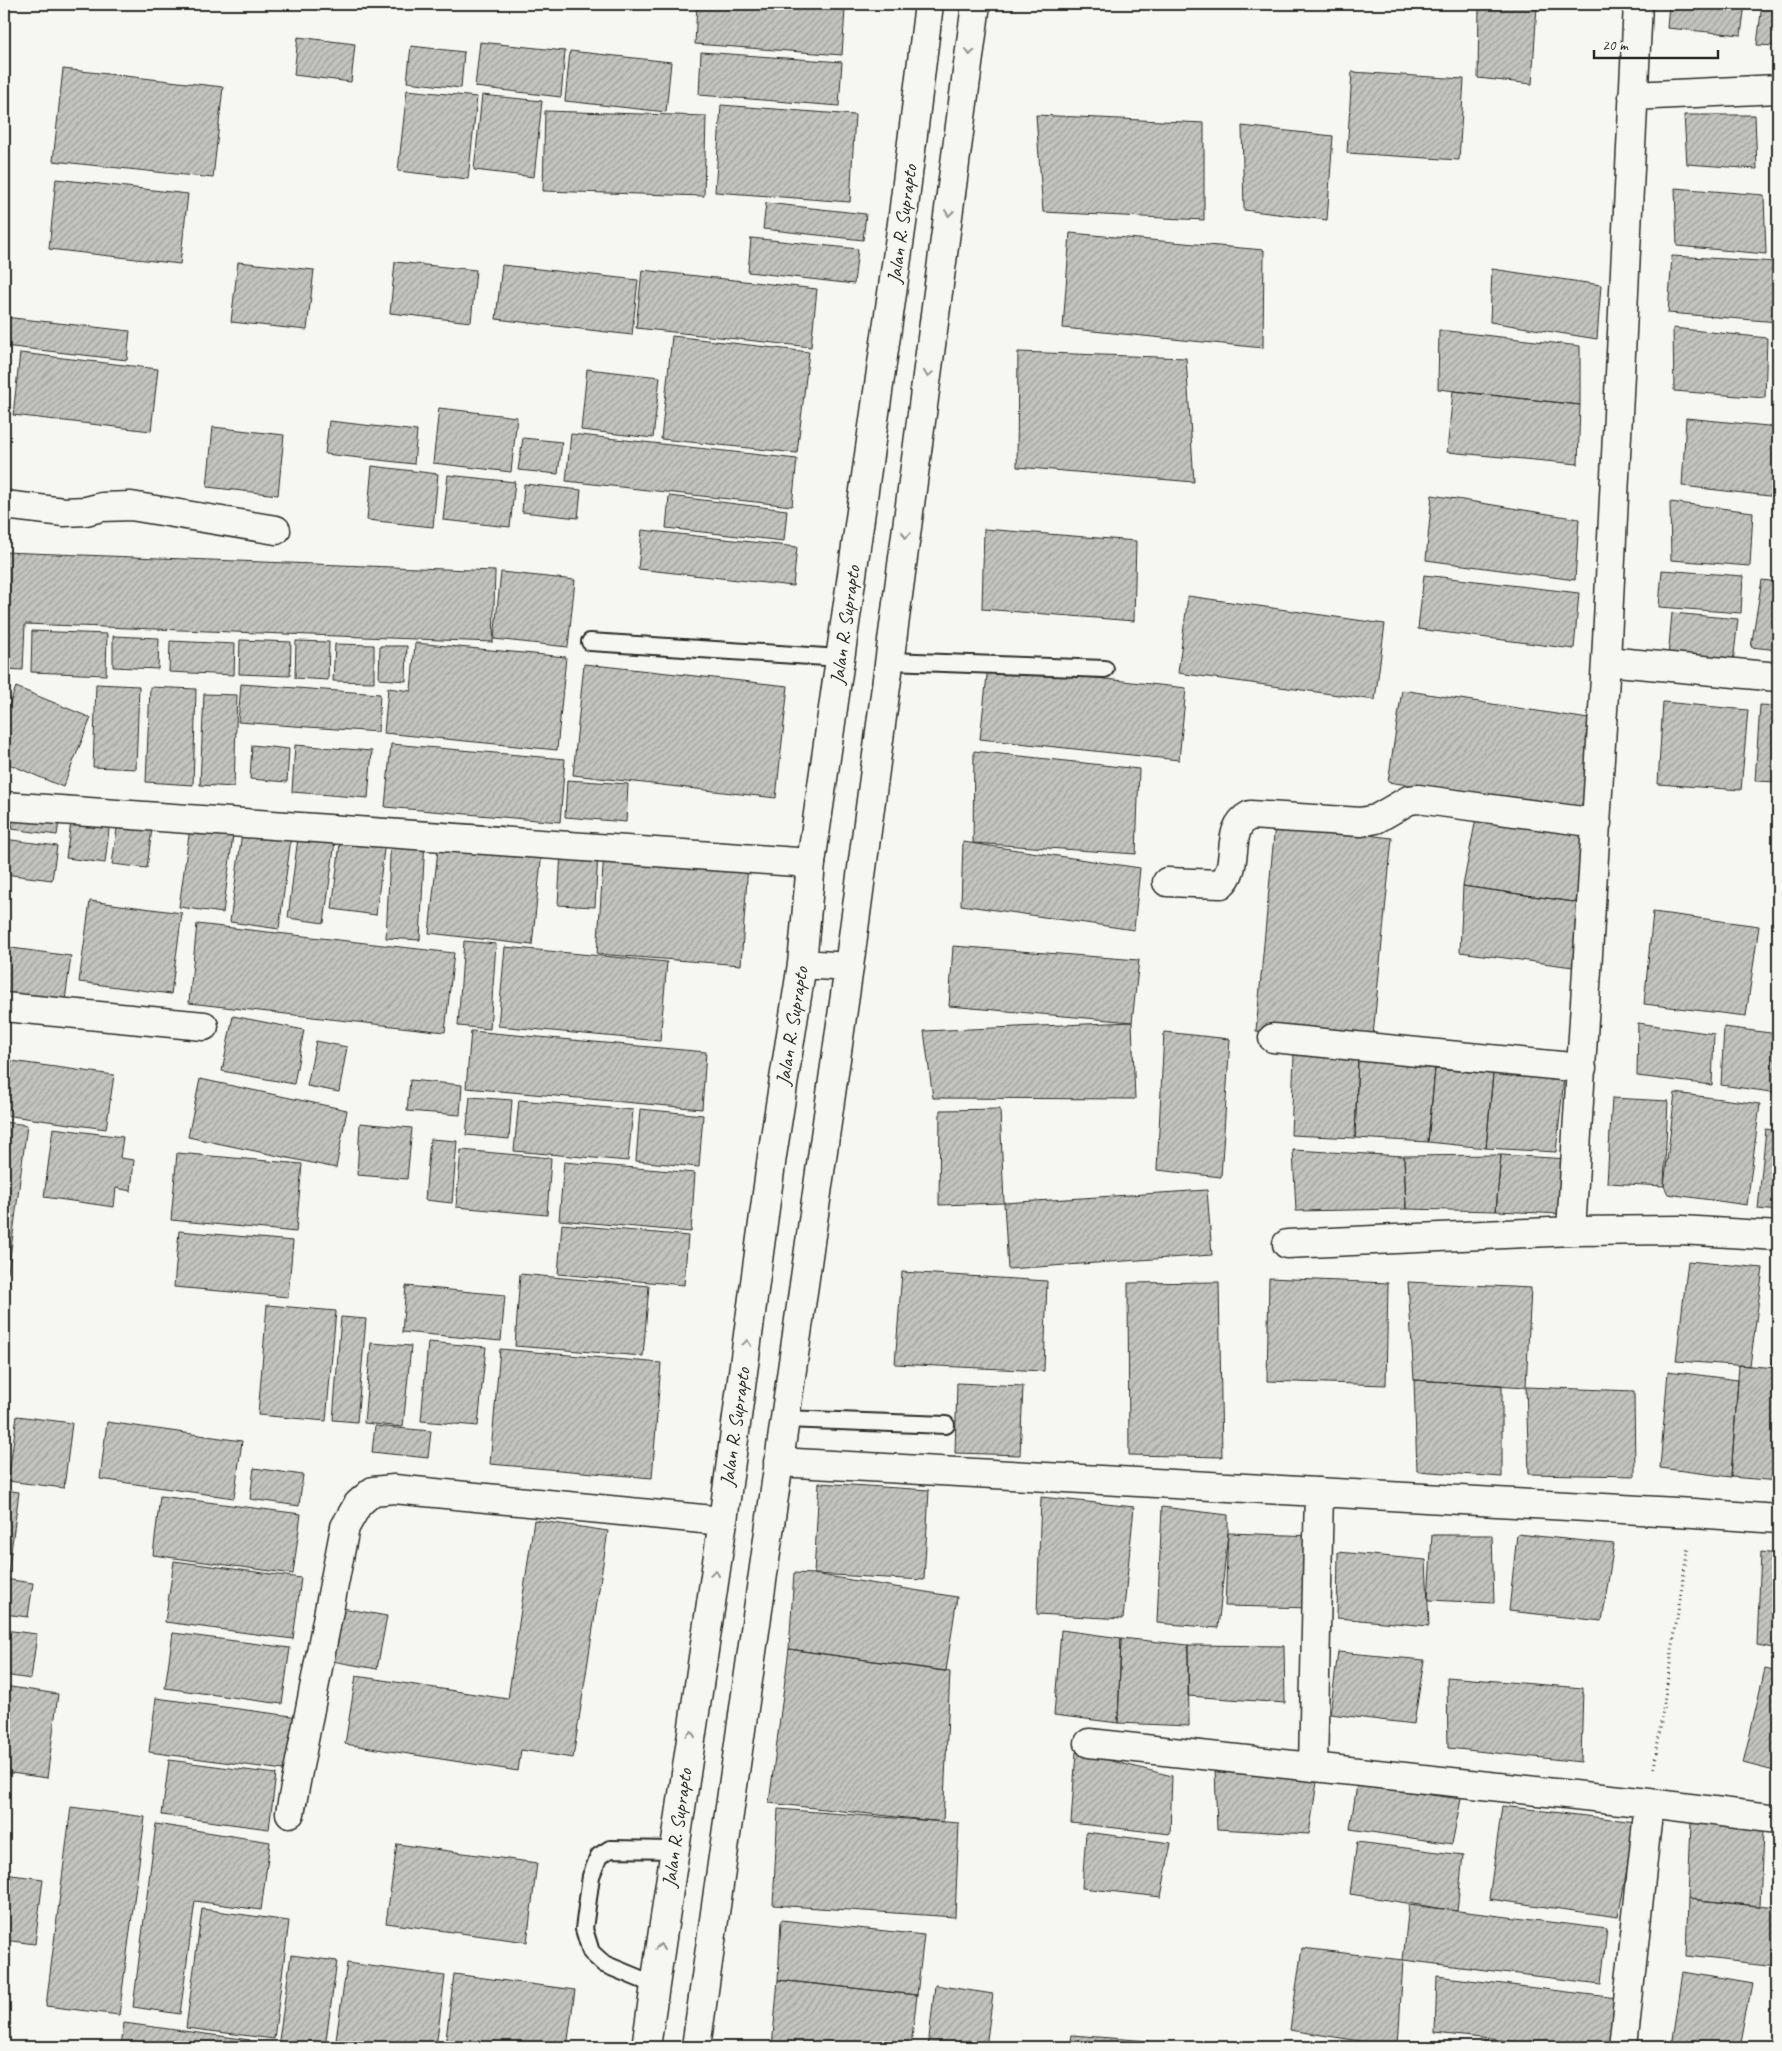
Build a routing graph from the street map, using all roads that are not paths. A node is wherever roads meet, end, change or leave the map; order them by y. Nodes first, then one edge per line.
1 (930, 4) edge
2 (976, 4) edge
3 (1638, 4) edge
4 (1778, 89) edge
5 (1633, 96) junction
6 (4, 505) edge
7 (276, 530) dead end
8 (590, 642) dead end
9 (841, 658) junction
10 (890, 661) junction
11 (1606, 661) junction
12 (1105, 669) dead end
13 (1778, 677) edge
14 (4, 806) edge
15 (1597, 823) junction
16 (811, 863) junction
17 (1167, 882) dead end
18 (802, 964) junction
19 (849, 968) junction
20 (4, 1006) edge
21 (204, 1026) dead end
22 (1273, 1038) dead end
23 (1582, 1068) junction
24 (1571, 1232) junction
25 (1778, 1236) edge
26 (1287, 1244) dead end
27 (784, 1419) junction
28 (946, 1425) dead end
29 (778, 1462) junction
30 (1319, 1492) junction
31 (1778, 1519) edge
32 (723, 1521) junction
33 (1089, 1743) dead end
34 (1314, 1767) junction
35 (1649, 1803) junction
36 (290, 1813) dead end
37 (1778, 1819) edge
38 (674, 1850) junction
39 (655, 1985) junction
40 (646, 2047) edge
41 (696, 2047) edge
42 (1623, 2047) edge

1 - 9 main road, Jalan R. Suprapto
2 -> 10 main road
3 - 5 main road
4 - 5 main road
5 - 11 main road
6 - 7 main road
8 - 9 lane
9 - 16 main road, Jalan R. Suprapto
10 - 12 lane
10 - 19 main road
11 - 13 main road
11 - 15 main road
14 - 16 main road
15 - 17 main road
15 - 23 main road
16 - 18 main road, Jalan R. Suprapto
18 - 19 main road
32 -> 18 main road, Jalan R. Suprapto
19 - 27 main road
20 - 21 main road
22 - 23 main road
23 - 24 main road
24 - 25 main road
24 - 26 main road
27 - 28 lane
27 - 29 main road
29 - 30 main road
29 - 41 main road
30 - 31 main road
30 - 34 main road
32 - 36 main road
38 -> 32 main road, Jalan R. Suprapto
33 - 34 main road
34 - 35 main road
35 - 37 main road
35 - 42 main road
39 -> 38 main road, Jalan R. Suprapto
38 - 39 lane
39 - 40 main road, Jalan R. Suprapto

